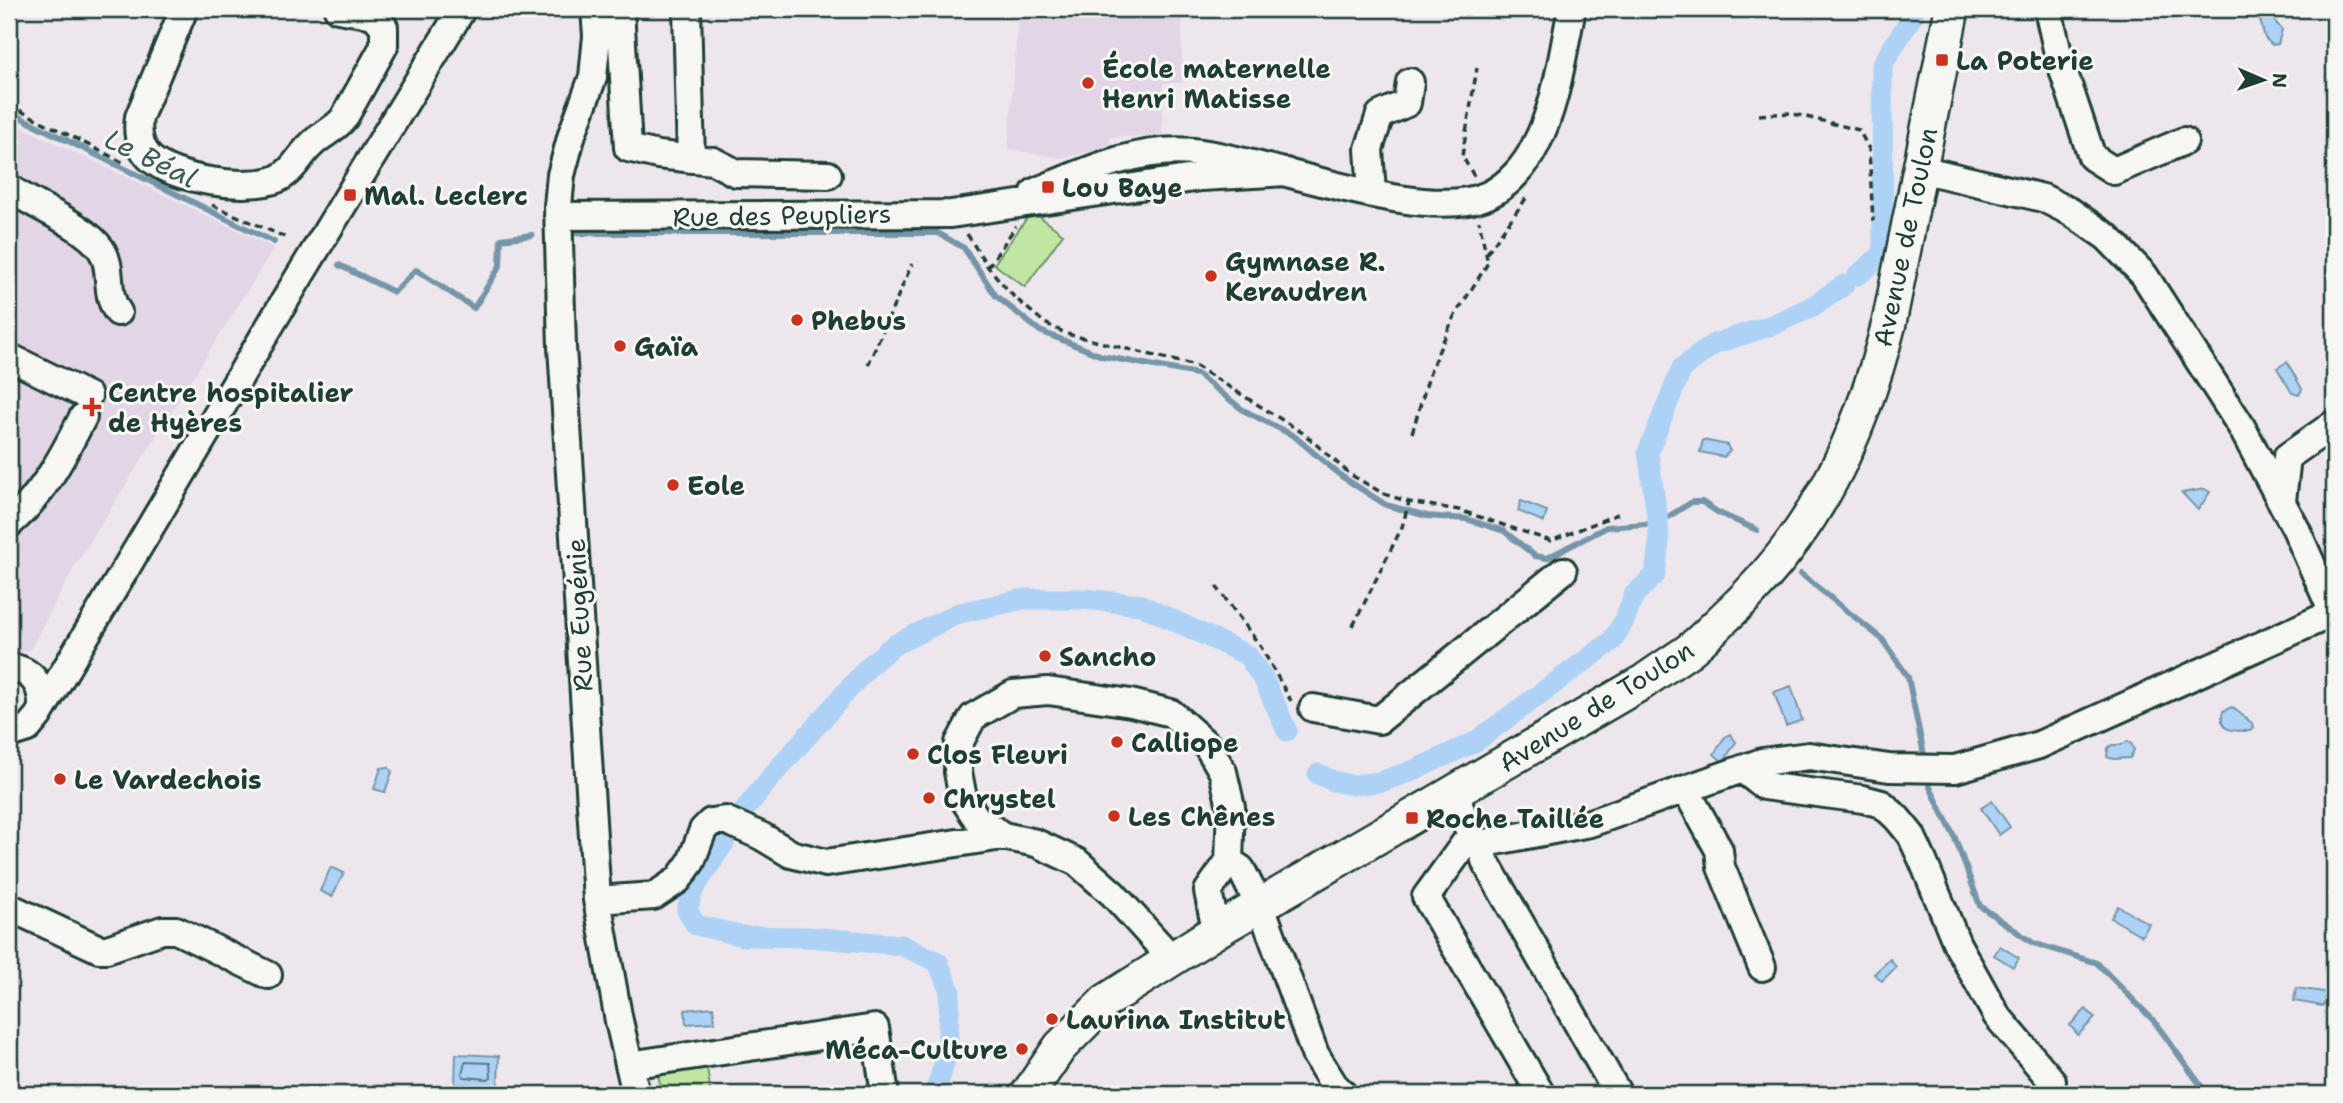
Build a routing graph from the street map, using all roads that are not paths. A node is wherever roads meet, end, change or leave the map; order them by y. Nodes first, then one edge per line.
1 (184, 9) edge
2 (338, 9) edge
3 (462, 9) edge
4 (580, 9) edge
5 (595, 9) edge
6 (620, 9) edge
7 (687, 9) edge
8 (1573, 9) edge
9 (1952, 9) edge
10 (2048, 9) edge
11 (1410, 82) dead end
12 (572, 134) junction
13 (2184, 141) dead end
14 (691, 159) junction
15 (1920, 169) junction
16 (1286, 172) junction
17 (828, 175) dead end
18 (9, 188) edge
19 (1372, 193) junction
20 (1004, 205) junction
21 (558, 216) junction
22 (118, 312) dead end
23 (9, 357) edge
24 (2334, 424) edge
25 (18, 500) edge
26 (2281, 500) junction
27 (9, 524) edge
28 (1563, 572) dead end
29 (2333, 615) edge
30 (68, 663) junction
31 (19, 671) edge
32 (42, 708) junction
33 (1304, 708) road end
34 (13, 738) edge
35 (1742, 769) junction
36 (1686, 790) junction
37 (1454, 793) junction
38 (1003, 836) junction
39 (1476, 839) junction
40 (1229, 861) junction
41 (597, 900) junction
42 (9, 907) edge
43 (1260, 907) junction
44 (1216, 931) junction
45 (1172, 959) junction
46 (1762, 967) dead end
47 (268, 975) dead end
48 (629, 1065) junction
49 (2052, 1081) dead end
50 (636, 1094) edge
51 (885, 1094) edge
52 (1028, 1094) edge
53 (1343, 1094) edge
54 (1541, 1094) edge
55 (1618, 1094) edge

1 - 2 street
3 - 30 street
4 - 12 street, Rue Eugénie
5 - 12 street, Rue Eugénie
6 - 14 street
7 - 14 street
8 - 19 street, Rue des Peupliers
9 - 15 main road, Avenue de Toulon
10 - 13 street
11 - 19 street
12 - 21 street, Rue Eugénie
14 - 17 street
15 - 26 street
15 - 37 main road, Avenue de Toulon
16 - 19 street, Rue des Peupliers
16 - 20 street, Rue des Peupliers
16 - 20 street, Rue des Peupliers
18 - 22 street
20 - 21 street, Rue des Peupliers
21 - 41 street, Rue Eugénie
23 - 25 street
24 - 26 street
25 - 27 street
26 - 29 street
28 - 33 street
29 - 35 street
30 - 31 street
30 - 32 street
31 - 32 street
32 - 34 street
35 - 36 street
35 - 49 street
36 - 39 street
36 - 46 street
37 - 39 street
37 - 43 main road, Avenue de Toulon
38 - 40 street
38 - 41 street
38 - 45 street
39 - 54 street
39 - 55 street
40 - 43 street
40 - 44 street
41 - 48 street, Rue Eugénie
42 - 47 street
43 - 44 main road, Avenue de Toulon
43 - 53 street
44 - 45 main road, Avenue de Toulon
45 - 52 main road, Avenue de Toulon
48 - 50 street, Rue Eugénie
48 - 51 street

